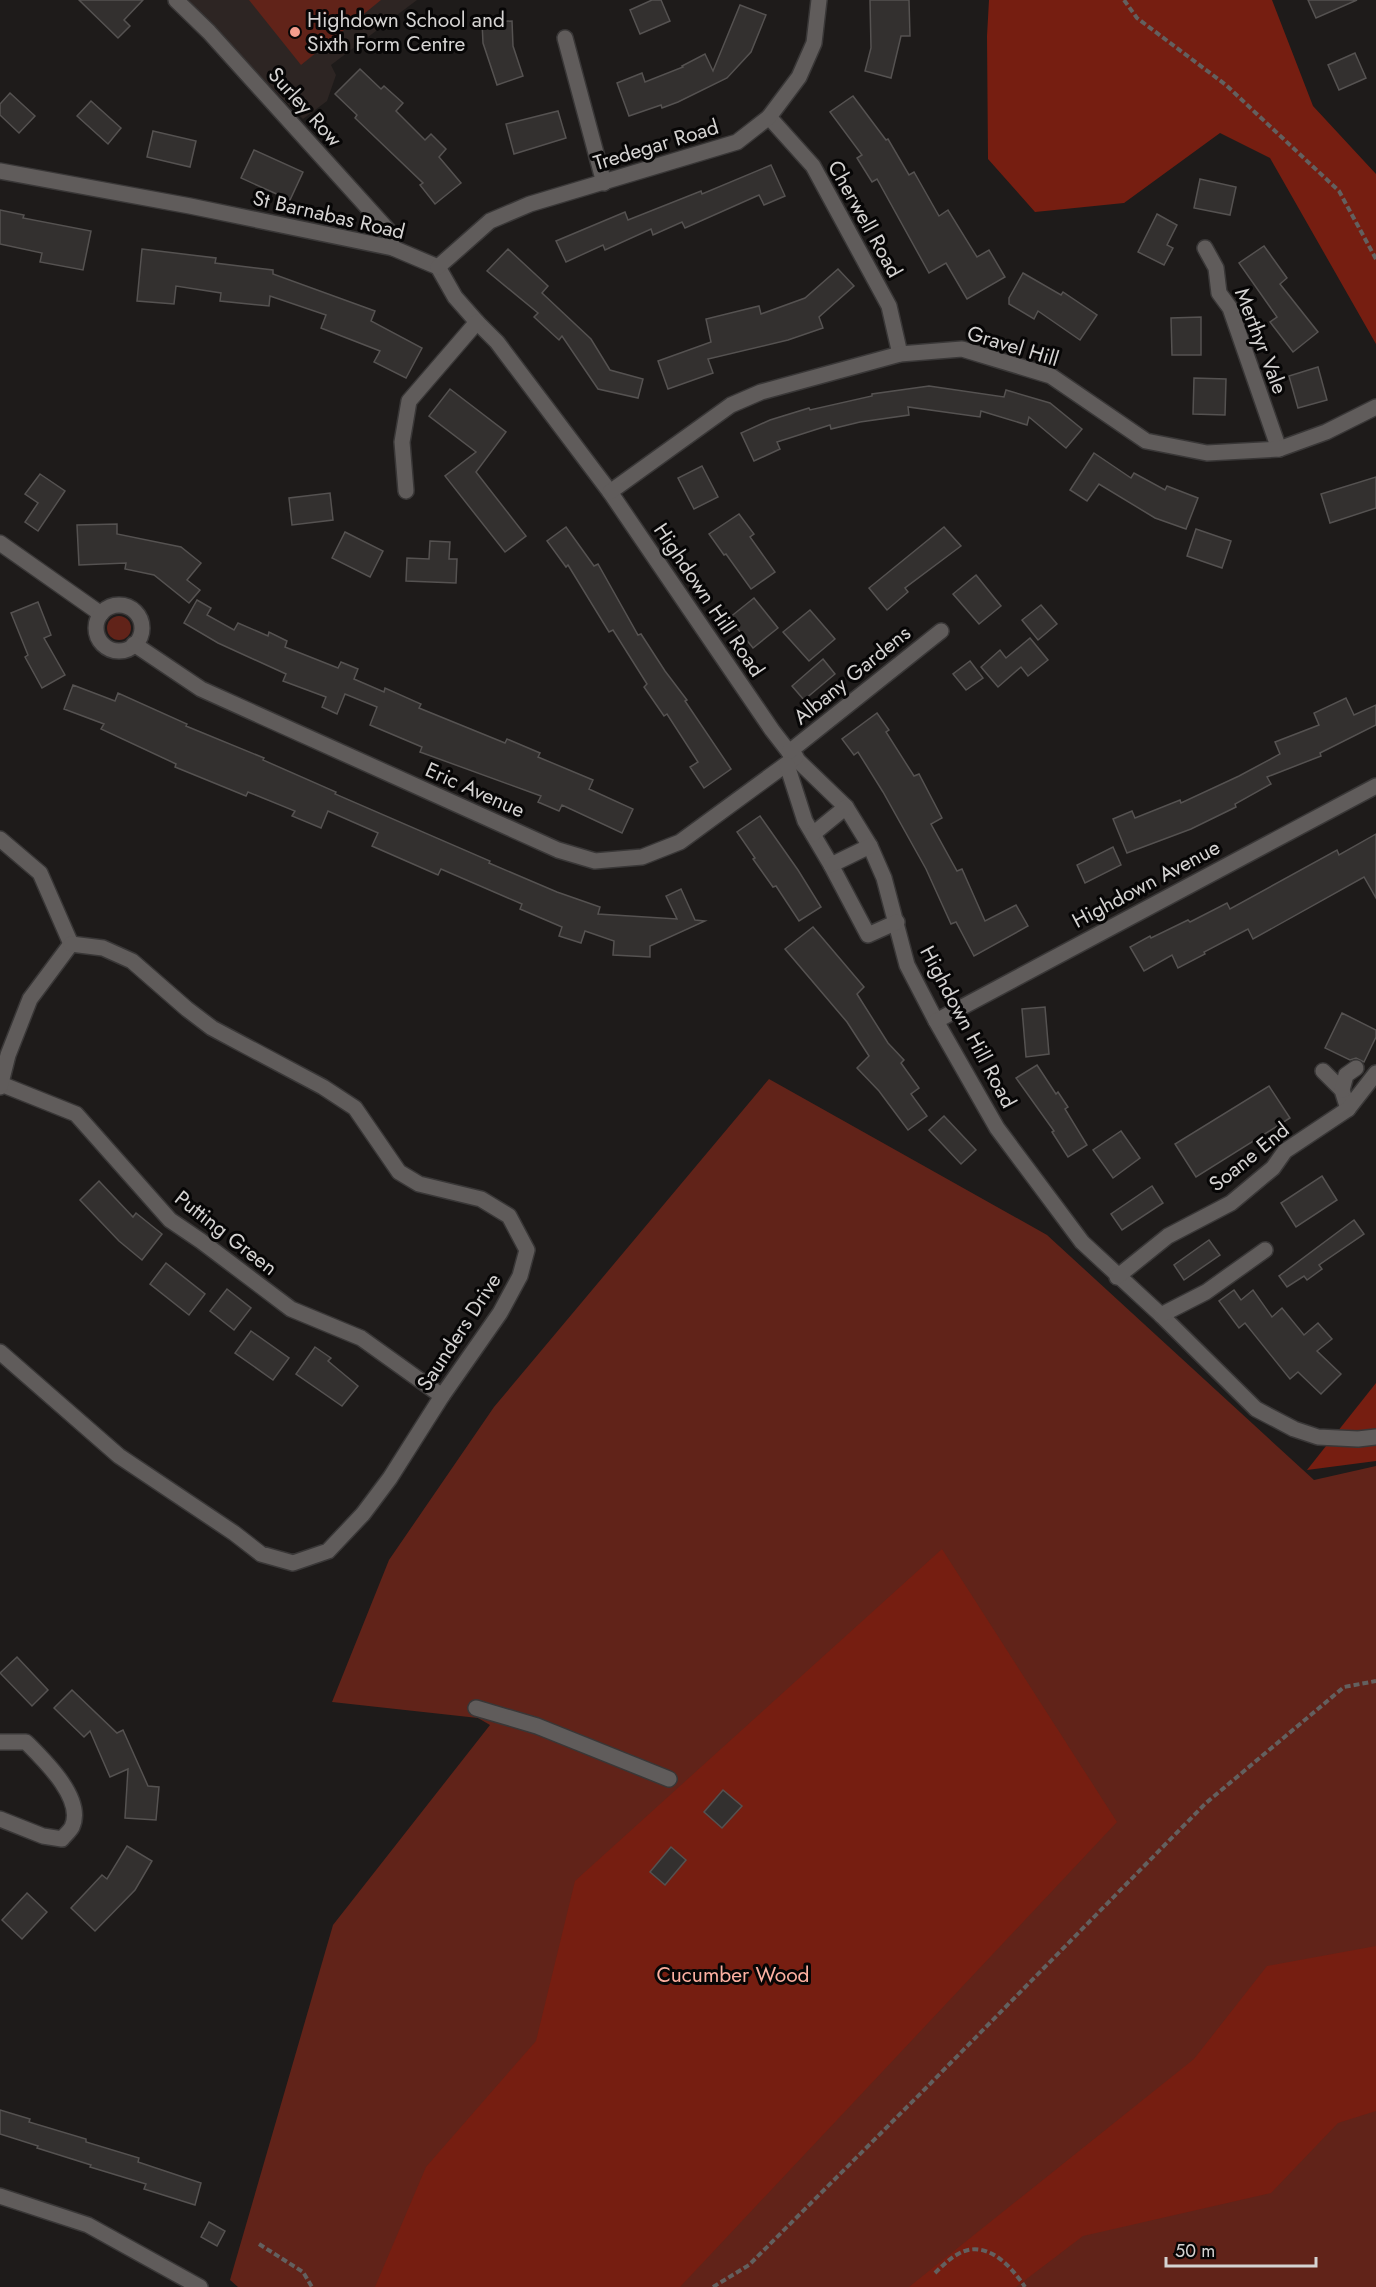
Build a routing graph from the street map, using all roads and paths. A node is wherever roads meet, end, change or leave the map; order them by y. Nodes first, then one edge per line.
1 (176, 0) edge
2 (819, 0) edge
3 (1124, 0) edge
4 (565, 38) dead end
5 (769, 117) junction
6 (0, 171) edge
7 (604, 183) junction
8 (393, 248) junction
9 (1205, 248) dead end
10 (1376, 259) edge
11 (438, 267) junction
12 (477, 322) junction
13 (900, 354) junction
14 (1376, 407) edge
15 (1279, 449) junction
16 (405, 491) dead end
17 (610, 492) junction
18 (6, 547) edge
19 (101, 614) junction
20 (941, 631) dead end
21 (134, 644) junction
22 (791, 758) junction
23 (1376, 786) edge
24 (846, 807) junction
25 (813, 834) junction
26 (0, 839) edge
27 (870, 846) junction
28 (831, 865) junction
29 (897, 922) junction
30 (71, 944) junction
31 (936, 1021) junction
32 (4, 1052) edge
33 (1356, 1068) dead end
34 (1323, 1071) dead end
35 (1376, 1073) edge
36 (0, 1085) edge
37 (1342, 1090) junction
38 (1348, 1109) junction
39 (1265, 1250) dead end
40 (1118, 1277) junction
41 (1161, 1315) junction
42 (0, 1352) edge
43 (442, 1396) junction
44 (1376, 1437) edge
45 (1376, 1681) edge
46 (476, 1708) dead end
47 (0, 1742) edge
48 (669, 1779) dead end
49 (0, 1819) edge
50 (0, 2196) edge
51 (259, 2244) dead end
52 (935, 2273) dead end
53 (200, 2287) edge
54 (312, 2287) edge
55 (712, 2287) edge
56 (1025, 2287) edge

1 - 8 street, Surley Row
2 - 5 street, Tredegar Road
3 - 10 path
4 - 7 street
5 - 7 street, Tredegar Road
5 - 13 street, Cherwell Road
6 - 8 street, St Barnabas Road
7 - 11 street, Tredegar Road
8 - 11 street, St Barnabas Road
9 - 15 street, Merthyr Vale
11 - 12 street
12 - 16 street
12 - 17 street
13 - 15 street, Gravel Hill
13 - 17 street, Gravel Hill
14 - 15 street, Gravel Hill
17 - 22 street, Highdown Hill Road
18 - 19 street
19 - 21 street
19 - 21 street
20 - 22 street, Albany Gardens
21 - 22 street, Eric Avenue
22 - 24 street, Highdown Hill Road
22 - 25 street
23 - 31 street, Highdown Avenue
24 - 25 street
24 - 27 street, Highdown Hill Road
25 - 28 street
26 - 30 street
27 - 28 street
27 - 29 street, Highdown Hill Road
28 - 29 street
29 - 31 street, Highdown Hill Road
30 - 32 street
30 - 43 street, Saunders Drive
31 - 40 street, Highdown Hill Road
32 - 36 street
33 - 37 street
34 - 37 street
35 - 38 street, Soane End
36 - 43 street, Putting Green
37 - 38 street
38 - 40 street, Soane End
39 - 41 street
40 - 41 street, Highdown Hill Road
41 - 44 street, Highdown Hill Road
42 - 43 street, Saunders Drive
45 - 55 path
46 - 48 street
47 - 49 street
50 - 53 street
51 - 54 path
52 - 56 path

